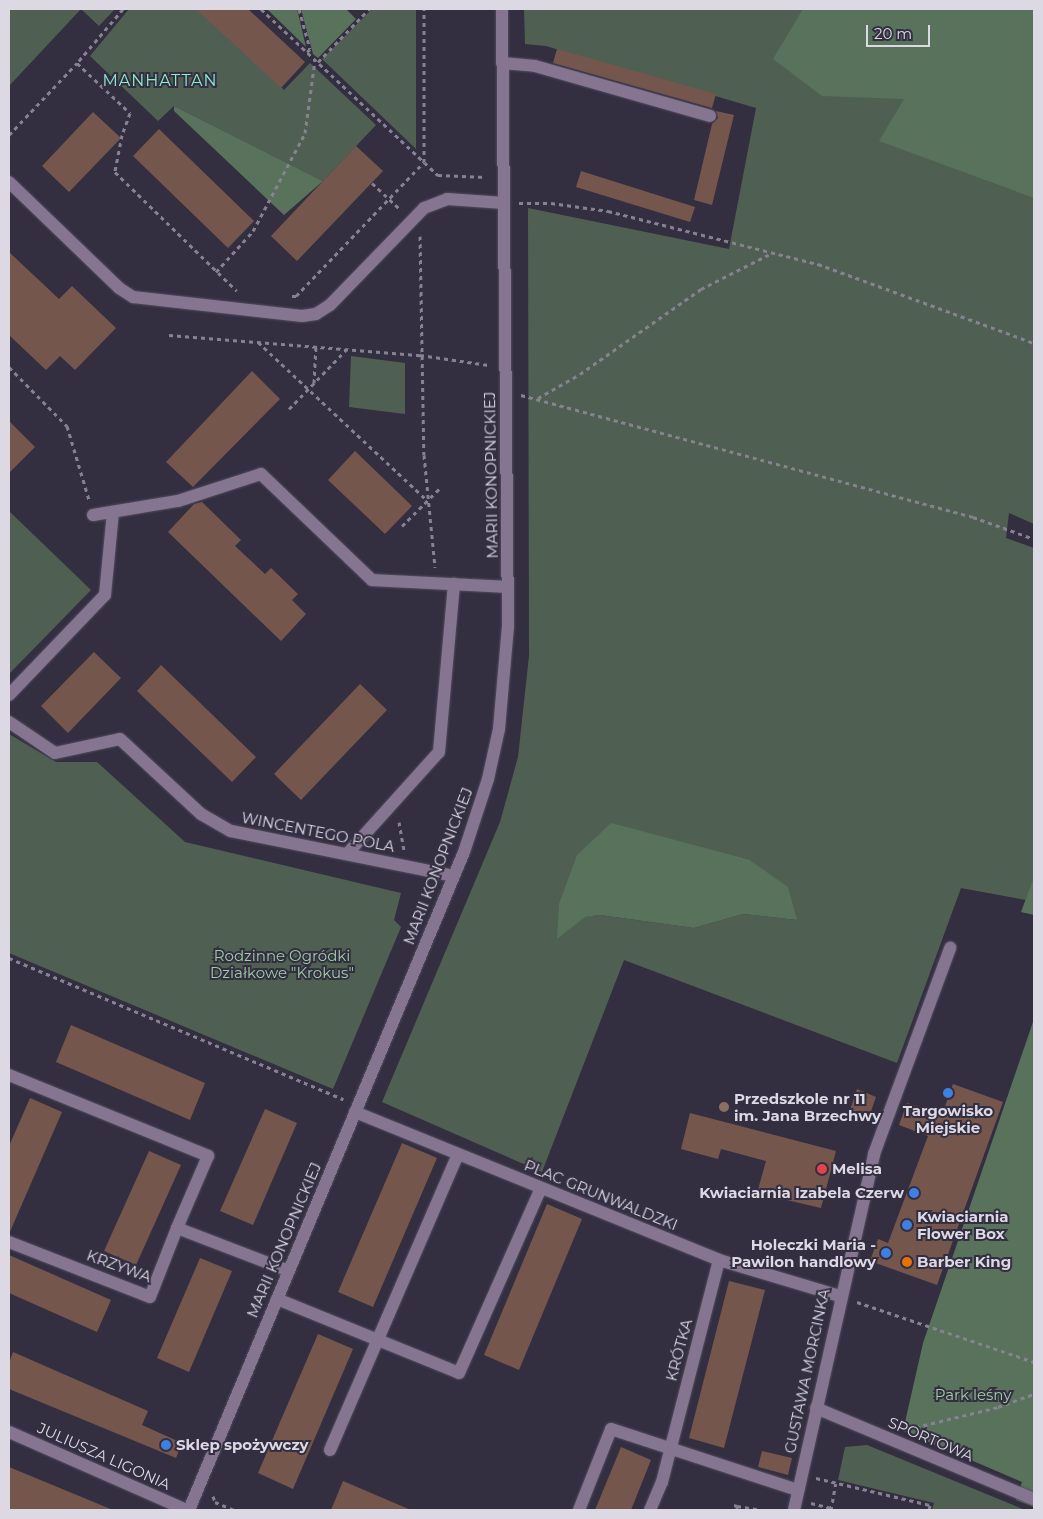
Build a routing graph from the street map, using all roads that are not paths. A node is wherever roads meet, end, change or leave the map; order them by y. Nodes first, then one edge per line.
1 (502, 9) edge
2 (502, 62) junction
3 (710, 116) dead end
4 (9, 182) edge
5 (504, 203) junction
6 (113, 512) junction
7 (93, 515) road end
8 (454, 584) junction
9 (508, 587) junction
10 (9, 695) edge
11 (9, 722) edge
12 (347, 854) junction
13 (454, 876) junction
14 (950, 948) dead end
15 (9, 1075) edge
16 (355, 1112) junction
17 (457, 1156) junction
18 (541, 1188) junction
19 (177, 1228) junction
20 (9, 1242) edge
21 (719, 1260) junction
22 (289, 1271) junction
23 (840, 1296) junction
24 (277, 1299) junction
25 (376, 1340) junction
26 (816, 1408) junction
27 (9, 1432) edge
28 (670, 1449) junction
29 (330, 1450) dead end
30 (798, 1490) junction
31 (1034, 1499) edge
32 (188, 1510) edge
33 (579, 1510) edge
34 (650, 1510) edge
35 (794, 1510) edge

1 - 2 street, MARII KONOPNICKIEJ
2 - 3 street
2 - 5 street, MARII KONOPNICKIEJ
4 - 5 street
5 - 9 street, MARII KONOPNICKIEJ
6 - 7 street
6 - 8 street
6 - 10 street
8 - 9 street
8 - 12 street
9 - 13 street, MARII KONOPNICKIEJ
11 - 12 street, WINCENTEGO POLA
12 - 13 street, WINCENTEGO POLA
13 - 16 street, MARII KONOPNICKIEJ
14 - 23 street, GUSTAWA MORCINKA
15 - 19 street
16 - 17 street, PLAC GRUNWALDZKI
16 - 22 street, MARII KONOPNICKIEJ
17 - 18 street, PLAC GRUNWALDZKI
17 - 25 street
18 - 21 street, PLAC GRUNWALDZKI
18 - 25 street
19 - 20 street, KRZYWA
19 - 22 street
21 - 23 street, PLAC GRUNWALDZKI
21 - 28 street, KRÓTKA
22 - 24 street, MARII KONOPNICKIEJ
23 - 26 street, GUSTAWA MORCINKA
24 - 25 street
24 - 32 street, MARII KONOPNICKIEJ
25 - 29 street
26 - 30 street, GUSTAWA MORCINKA
26 - 31 street, SPORTOWA
27 - 32 street, JULIUSZA LIGONIA
28 - 30 street
28 - 33 street
28 - 34 street, KRÓTKA
30 - 35 street, GUSTAWA MORCINKA

